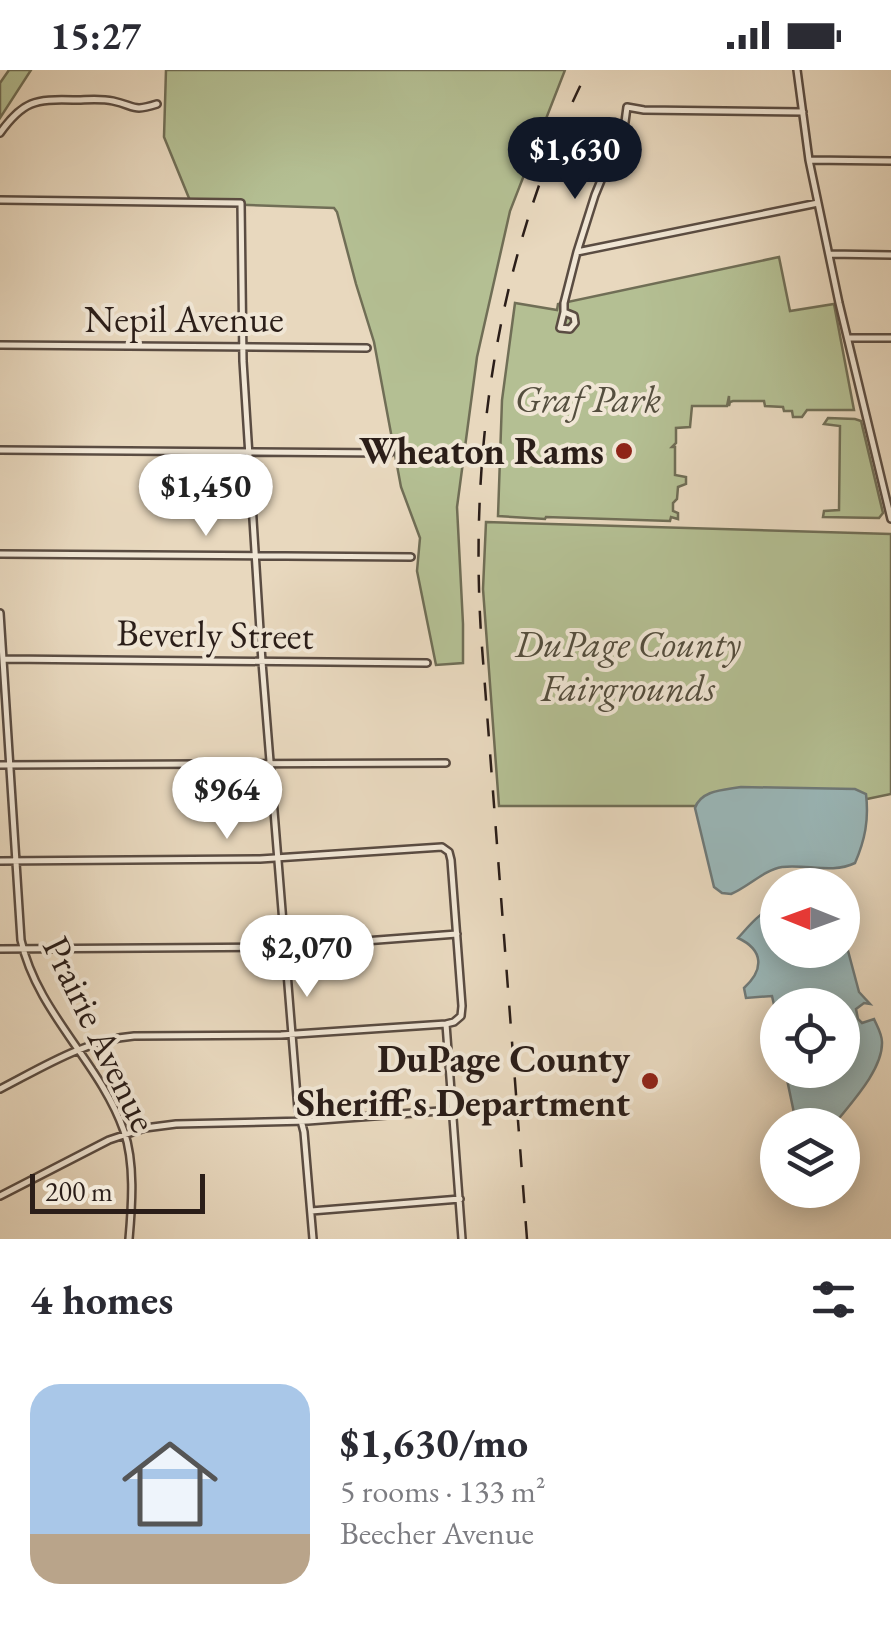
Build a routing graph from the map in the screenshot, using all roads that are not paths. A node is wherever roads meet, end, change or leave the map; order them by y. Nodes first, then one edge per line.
1 (797, 70) edge
2 (158, 104) dead end
3 (803, 112) junction
4 (0, 133) edge
5 (809, 160) junction
6 (891, 161) edge
7 (0, 200) edge
8 (818, 202) junction
9 (577, 252) junction
10 (828, 254) junction
11 (891, 254) edge
12 (564, 312) dead end
13 (848, 338) junction
14 (891, 338) edge
15 (0, 345) edge
16 (242, 346) junction
17 (367, 348) dead end
18 (0, 450) edge
19 (248, 452) junction
20 (390, 453) dead end
21 (891, 520) edge
22 (0, 554) edge
23 (255, 557) junction
24 (412, 557) dead end
25 (0, 613) edge
26 (4, 659) junction
27 (262, 662) junction
28 (426, 663) dead end
29 (446, 763) dead end
30 (270, 764) junction
31 (0, 765) edge
32 (10, 765) junction
33 (277, 858) junction
34 (0, 861) edge
35 (15, 861) junction
36 (456, 934) junction
37 (285, 946) junction
38 (0, 949) edge
39 (23, 949) junction
40 (446, 1024) junction
41 (292, 1034) junction
42 (78, 1049) junction
43 (0, 1089) edge
44 (453, 1110) junction
45 (302, 1122) junction
46 (125, 1134) junction
47 (0, 1196) edge
48 (460, 1200) junction
49 (311, 1210) junction
50 (129, 1239) edge
51 (313, 1239) edge
52 (462, 1239) edge

1 - 3 street
2 - 4 street
3 - 5 street
3 - 9 street
5 - 6 street
5 - 8 street
7 - 16 street
8 - 9 street
8 - 10 street
9 - 12 street
10 - 11 street
10 - 13 street
13 - 14 street
13 - 21 street
15 - 16 street, Nepil Avenue
16 - 17 street, Nepil Avenue
16 - 19 street
18 - 19 street
19 - 20 street
19 - 23 street
22 - 23 street
23 - 24 street
23 - 27 street
25 - 26 street, Prairie Avenue
26 - 27 street, Beverly Street
26 - 32 street, Prairie Avenue
27 - 28 street, Beverly Street
27 - 30 street
29 - 30 street
30 - 32 street
30 - 33 street
31 - 32 street
32 - 35 street, Prairie Avenue
33 - 35 street
33 - 36 street
33 - 37 street
34 - 35 street
35 - 39 street, Prairie Avenue
36 - 37 street
36 - 40 street
37 - 39 street
37 - 41 street
38 - 39 street
39 - 42 street, Prairie Avenue
40 - 41 street
40 - 44 street
41 - 42 street
41 - 45 street
42 - 43 street
42 - 46 street, Prairie Avenue
44 - 45 street
44 - 48 street
45 - 46 street
45 - 49 street
46 - 47 street
46 - 50 street, Prairie Avenue
48 - 49 street
48 - 52 street
49 - 51 street

